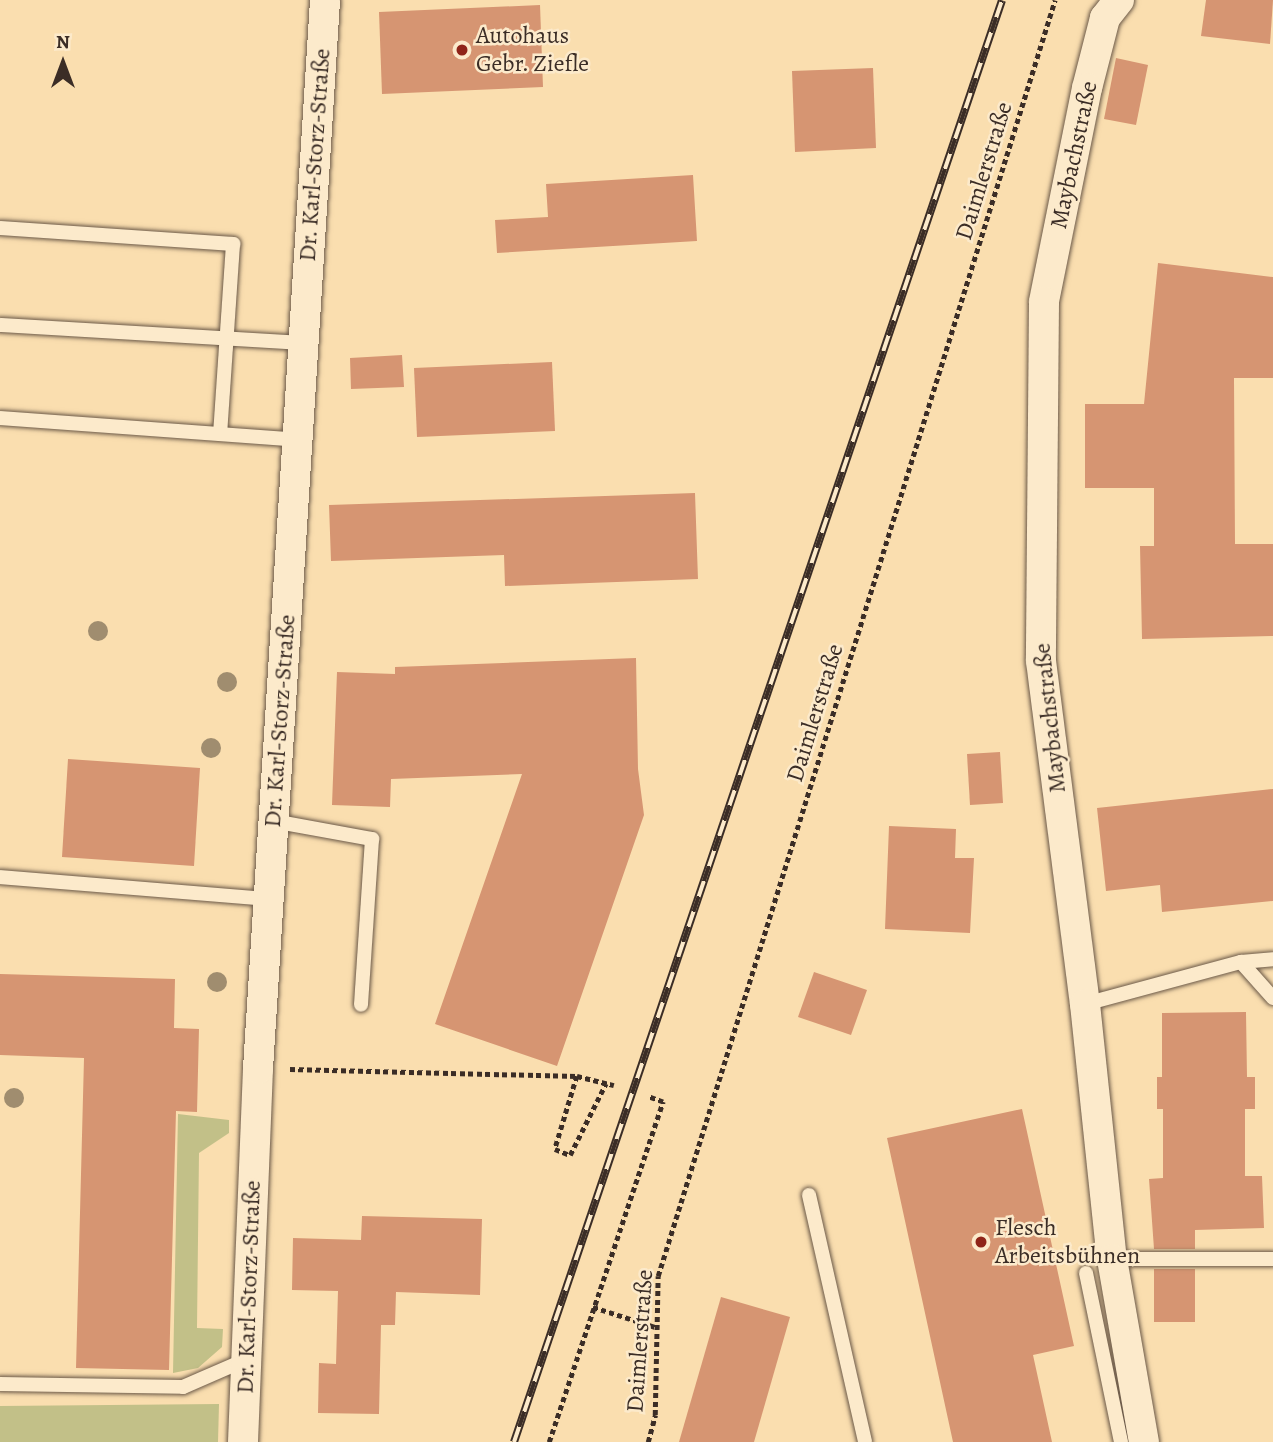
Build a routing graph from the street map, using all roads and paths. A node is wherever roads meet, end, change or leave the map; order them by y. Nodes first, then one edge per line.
1 (325, 0) edge
2 (1055, 0) edge
3 (1119, 0) edge
4 (0, 228) edge
5 (0, 326) edge
6 (227, 338) junction
7 (304, 343) junction
8 (0, 418) edge
9 (220, 434) junction
10 (297, 439) junction
11 (273, 821) junction
12 (0, 877) edge
13 (268, 899) junction
14 (1273, 959) edge
15 (1241, 962) junction
16 (1273, 998) edge
17 (1085, 1004) junction
18 (361, 1005) dead end
19 (258, 1069) junction
20 (577, 1076) junction
21 (606, 1083) junction
22 (614, 1086) dead end
23 (649, 1097) dead end
24 (809, 1195) dead end
25 (1112, 1259) junction
26 (1273, 1259) edge
27 (1086, 1273) dead end
28 (593, 1307) junction
29 (655, 1327) junction
30 (246, 1360) junction
31 (0, 1384) edge
32 (243, 1442) edge
33 (549, 1442) edge
34 (648, 1442) edge
35 (865, 1442) edge
36 (1121, 1442) edge
37 (1144, 1442) edge

1 - 7 street, Dr. Karl-Storz-Straße
2 - 29 path, Daimlerstraße
3 - 17 street, Maybachstraße
4 - 6 lane
5 - 6 lane
6 - 7 lane
6 - 9 lane
7 - 10 street, Dr. Karl-Storz-Straße
8 - 9 lane
9 - 10 lane
10 - 11 street, Dr. Karl-Storz-Straße
11 - 13 street, Dr. Karl-Storz-Straße
11 - 18 lane
12 - 13 lane
13 - 19 street, Dr. Karl-Storz-Straße
14 - 15 lane
15 - 16 lane
15 - 17 lane
17 - 25 street, Maybachstraße
19 - 20 path
19 - 30 street, Dr. Karl-Storz-Straße
20 - 21 path
20 - 21 path
21 - 22 path
23 - 28 path
24 - 35 lane
25 - 26 lane
25 - 37 street, Maybachstraße
27 - 36 lane
28 - 29 path
28 - 33 path
29 - 34 path, Daimlerstraße
30 - 31 lane
30 - 32 street, Dr. Karl-Storz-Straße

